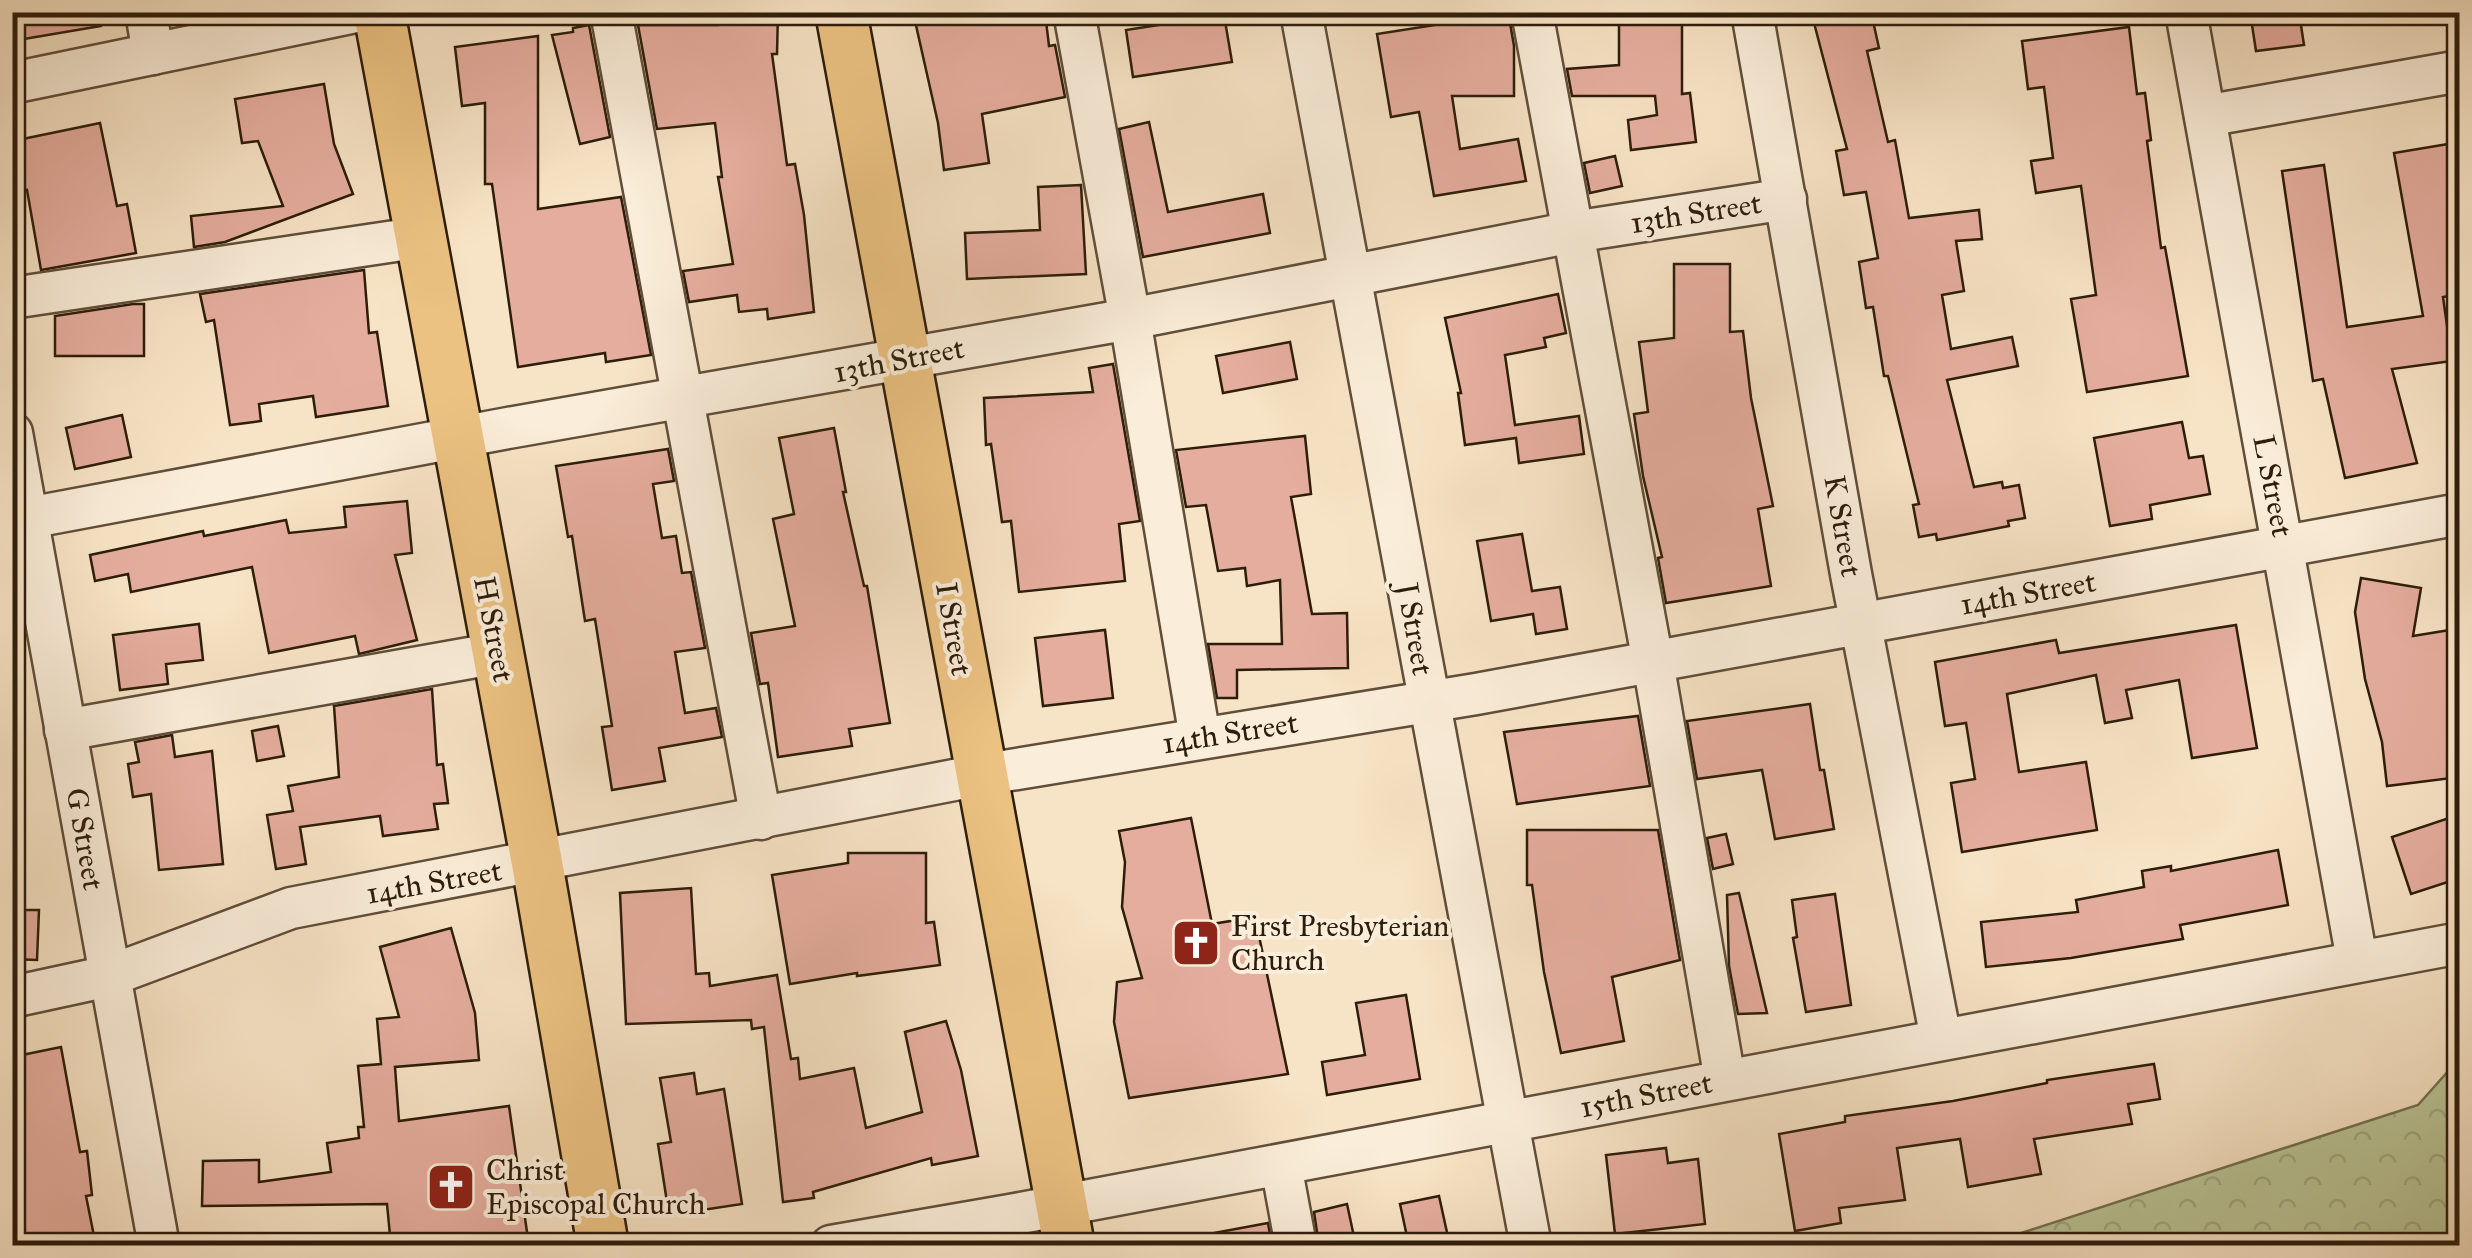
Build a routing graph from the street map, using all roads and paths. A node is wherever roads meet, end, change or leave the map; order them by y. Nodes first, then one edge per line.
1 (146, 12) edge
2 (356, 12) edge
3 (380, 12) edge
4 (611, 12) edge
5 (841, 12) edge
6 (1074, 12) edge
7 (1301, 12) edge
8 (1532, 12) edge
9 (1752, 12) edge
10 (2186, 12) edge
11 (153, 54) junction
12 (2460, 71) edge
13 (12, 84) edge
14 (2205, 116) junction
15 (1786, 199) junction
16 (1572, 232) junction
17 (422, 237) junction
18 (1351, 277) junction
19 (12, 298) edge
20 (1130, 319) junction
21 (905, 360) junction
22 (682, 399) junction
23 (12, 433) edge
24 (458, 438) junction
25 (2460, 514) edge
26 (20, 520) edge
27 (2284, 546) junction
28 (1861, 624) junction
29 (498, 653) junction
30 (1652, 662) junction
31 (1428, 703) junction
32 (65, 730) junction
33 (1200, 738) junction
34 (980, 776) junction
35 (761, 819) junction
36 (536, 863) junction
37 (2460, 943) edge
38 (2358, 960) junction
39 (110, 976) junction
40 (12, 997) edge
41 (1941, 1038) junction
42 (1725, 1080) junction
43 (1509, 1120) junction
44 (1281, 1164) junction
45 (1065, 1225) edge
46 (159, 1246) edge
47 (603, 1246) edge
48 (832, 1246) edge
49 (1296, 1246) edge
50 (1531, 1246) edge

1 - 11 street
2 - 11 street
3 - 17 main road, H Street
4 - 22 street
5 - 21 main road, I Street
6 - 20 street
7 - 18 street, J Street
8 - 16 street
9 - 15 street, K Street
10 - 14 street, L Street
11 - 13 street
12 - 14 street
14 - 27 street, L Street
15 - 16 street, 13th Street
15 - 28 street, K Street
16 - 18 street, 13th Street
16 - 30 street
17 - 19 street
17 - 24 main road, H Street
18 - 20 street, 13th Street
18 - 31 street, J Street
20 - 21 street, 13th Street
20 - 33 street
21 - 22 street, 13th Street
21 - 34 main road, I Street
22 - 24 street, 13th Street
22 - 35 street
23 - 26 street, G Street
24 - 26 street, 13th Street
24 - 29 main road, H Street
25 - 27 street, 14th Street
26 - 32 street, G Street
27 - 28 street, 14th Street
27 - 38 street, L Street
28 - 30 street, 14th Street
28 - 41 street, K Street
29 - 32 street
29 - 36 main road, H Street
30 - 31 street, 14th Street
30 - 42 street
31 - 33 street, 14th Street
31 - 43 street, J Street
32 - 39 street, G Street
33 - 34 street, 14th Street
34 - 35 street, 14th Street
34 - 45 main road, I Street
35 - 36 street, 14th Street
36 - 39 street, 14th Street
36 - 47 main road, H Street
37 - 38 street, 15th Street
38 - 41 street, 15th Street
39 - 40 street, 14th Street
39 - 46 street, G Street
41 - 42 street, 15th Street
42 - 43 street, 15th Street
43 - 44 street, 15th Street
43 - 50 street, J Street
44 - 45 street, 15th Street
44 - 49 street
45 - 48 street, 15th Street

